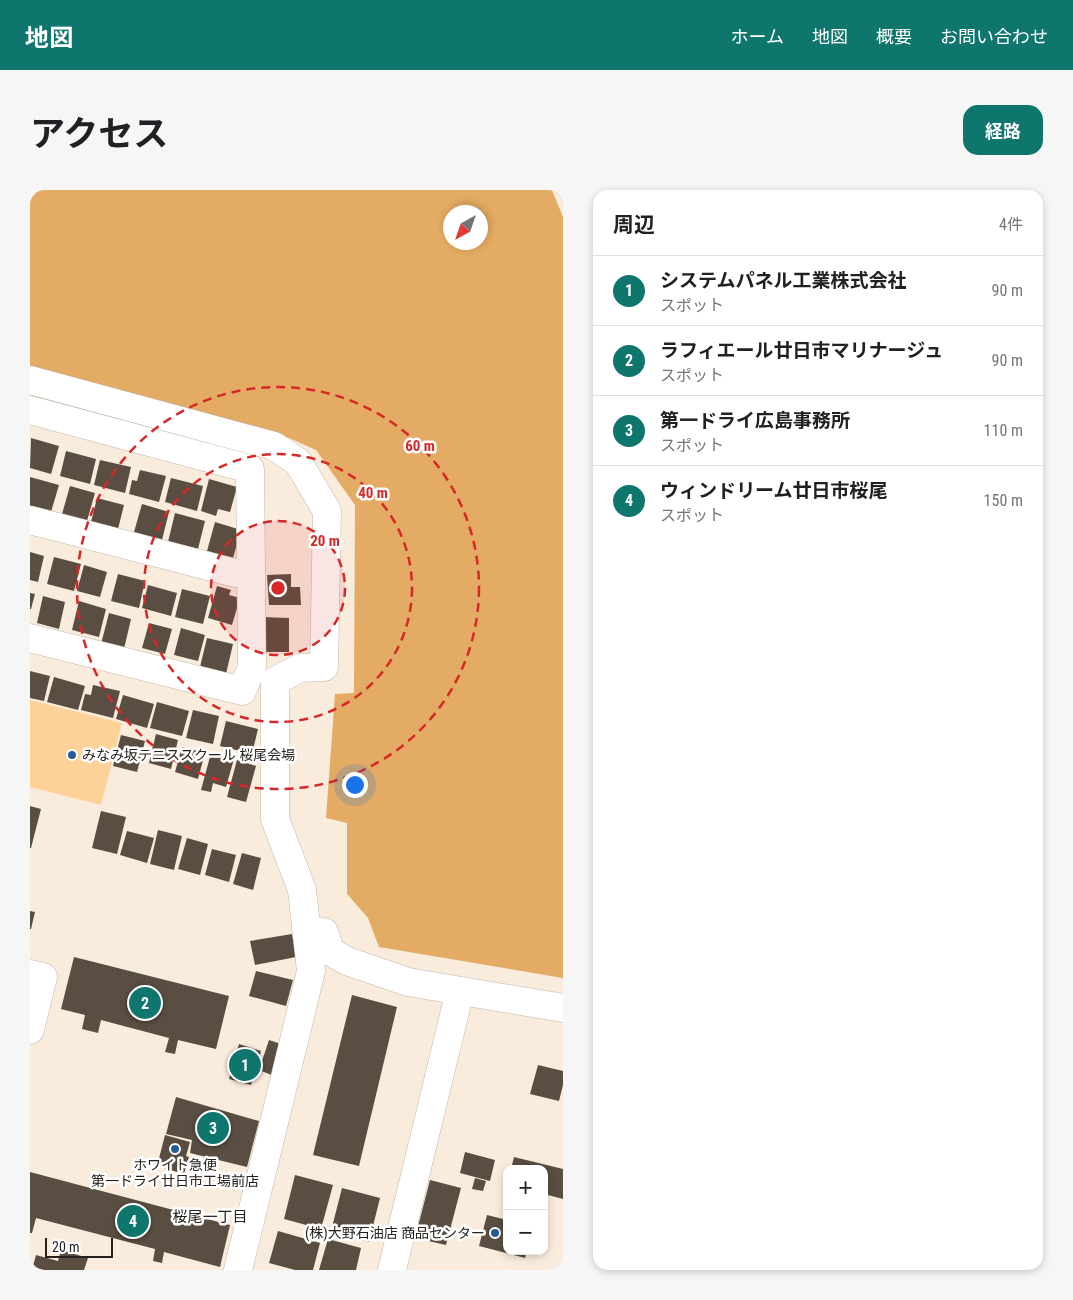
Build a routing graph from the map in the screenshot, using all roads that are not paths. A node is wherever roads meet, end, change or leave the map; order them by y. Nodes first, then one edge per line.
1 (30, 380) edge
2 (30, 410) edge
3 (30, 520) edge
4 (251, 572) junction
5 (30, 638) edge
6 (306, 929) junction
7 (30, 974) edge
8 (460, 991) junction
9 (563, 1008) edge
10 (30, 1030) edge
11 (238, 1270) edge
12 (392, 1270) edge

1 - 6 street
2 - 4 street
3 - 4 street
4 - 5 street
6 - 8 street
6 - 11 street
7 - 10 street
8 - 9 street
8 - 12 street

